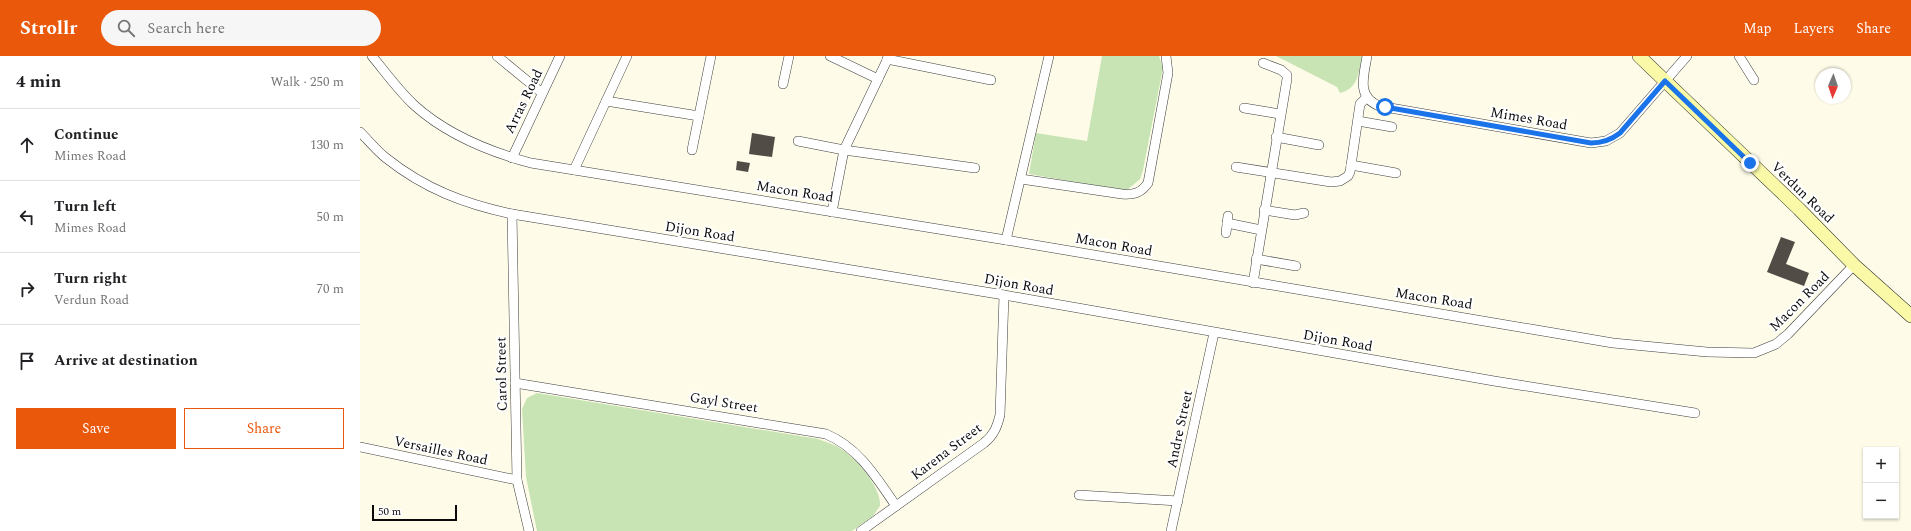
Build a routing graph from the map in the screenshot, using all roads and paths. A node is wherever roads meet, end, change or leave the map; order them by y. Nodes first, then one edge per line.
1 (372, 56) edge
2 (497, 56) edge
3 (560, 56) edge
4 (627, 56) edge
5 (711, 56) edge
6 (789, 56) edge
7 (830, 56) edge
8 (1049, 56) edge
9 (1166, 56) edge
10 (1366, 56) edge
11 (1639, 56) edge
12 (1687, 56) edge
13 (1739, 56) edge
14 (888, 58) edge
15 (1263, 63) dead end
16 (878, 79) junction
17 (991, 80) dead end
18 (1754, 80) dead end
19 (1665, 81) junction
20 (783, 84) dead end
21 (542, 93) junction
22 (1366, 98) junction
23 (606, 101) junction
24 (1244, 107) dead end
25 (1280, 114) junction
26 (699, 116) junction
27 (1358, 121) junction
28 (1392, 127) dead end
29 (360, 132) edge
30 (1276, 137) junction
31 (798, 141) dead end
32 (1318, 145) dead end
33 (692, 150) dead end
34 (844, 150) junction
35 (512, 158) junction
36 (1351, 165) junction
37 (1237, 167) dead end
38 (975, 168) dead end
39 (574, 170) junction
40 (1270, 172) junction
41 (1396, 173) dead end
42 (1021, 179) junction
43 (1264, 210) junction
44 (832, 212) junction
45 (1304, 213) dead end
46 (512, 214) junction
47 (1227, 224) dead end
48 (1262, 230) junction
49 (1006, 240) junction
50 (1256, 259) junction
51 (1854, 265) junction
52 (1296, 266) dead end
53 (1253, 283) junction
54 (1004, 295) junction
55 (1911, 316) edge
56 (1214, 333) junction
57 (515, 383) junction
58 (1695, 413) dead end
59 (360, 447) edge
60 (516, 480) junction
61 (1079, 495) dead end
62 (1178, 501) junction
63 (896, 506) junction
64 (529, 531) edge
65 (861, 531) edge
66 (1171, 531) edge

1 - 35 street, Macon Road
2 - 21 street
3 - 21 street, Arras Road
4 - 23 street
5 - 26 street
6 - 20 street
7 - 16 street
8 - 42 street
9 - 42 street
10 - 22 street
11 - 19 street, Verdun Road
12 - 19 street, Mimes Road
13 - 18 street
14 - 16 street
14 - 17 street
15 - 25 street
16 - 34 street
19 - 22 street, Mimes Road
19 - 51 street, Verdun Road
21 - 35 street, Arras Road
22 - 27 street
23 - 26 street
23 - 39 street
24 - 25 street
25 - 30 street
26 - 33 street
27 - 28 street
27 - 36 street
29 - 46 street, Dijon Road
30 - 32 street
30 - 40 street
31 - 34 street
34 - 38 street
34 - 44 street
35 - 39 street, Macon Road
36 - 40 street
36 - 41 street
37 - 40 street
39 - 44 street, Macon Road
40 - 43 street
42 - 49 street
43 - 45 street
43 - 48 street
44 - 49 street, Macon Road
46 - 54 street, Dijon Road
46 - 57 street, Carol Street
47 - 48 street
48 - 50 street
49 - 53 street, Macon Road
50 - 52 street
50 - 53 street
51 - 53 street, Macon Road
51 - 55 street, Verdun Road
54 - 56 street, Dijon Road
54 - 63 street, Karena Street
56 - 58 street, Dijon Road
56 - 62 street, Andre Street
57 - 60 street, Carol Street
57 - 63 street, Gayl Street
59 - 60 street, Versailles Road
60 - 64 street, Carol Street
61 - 62 street
62 - 66 street, Andre Street
63 - 65 street, Karena Street

